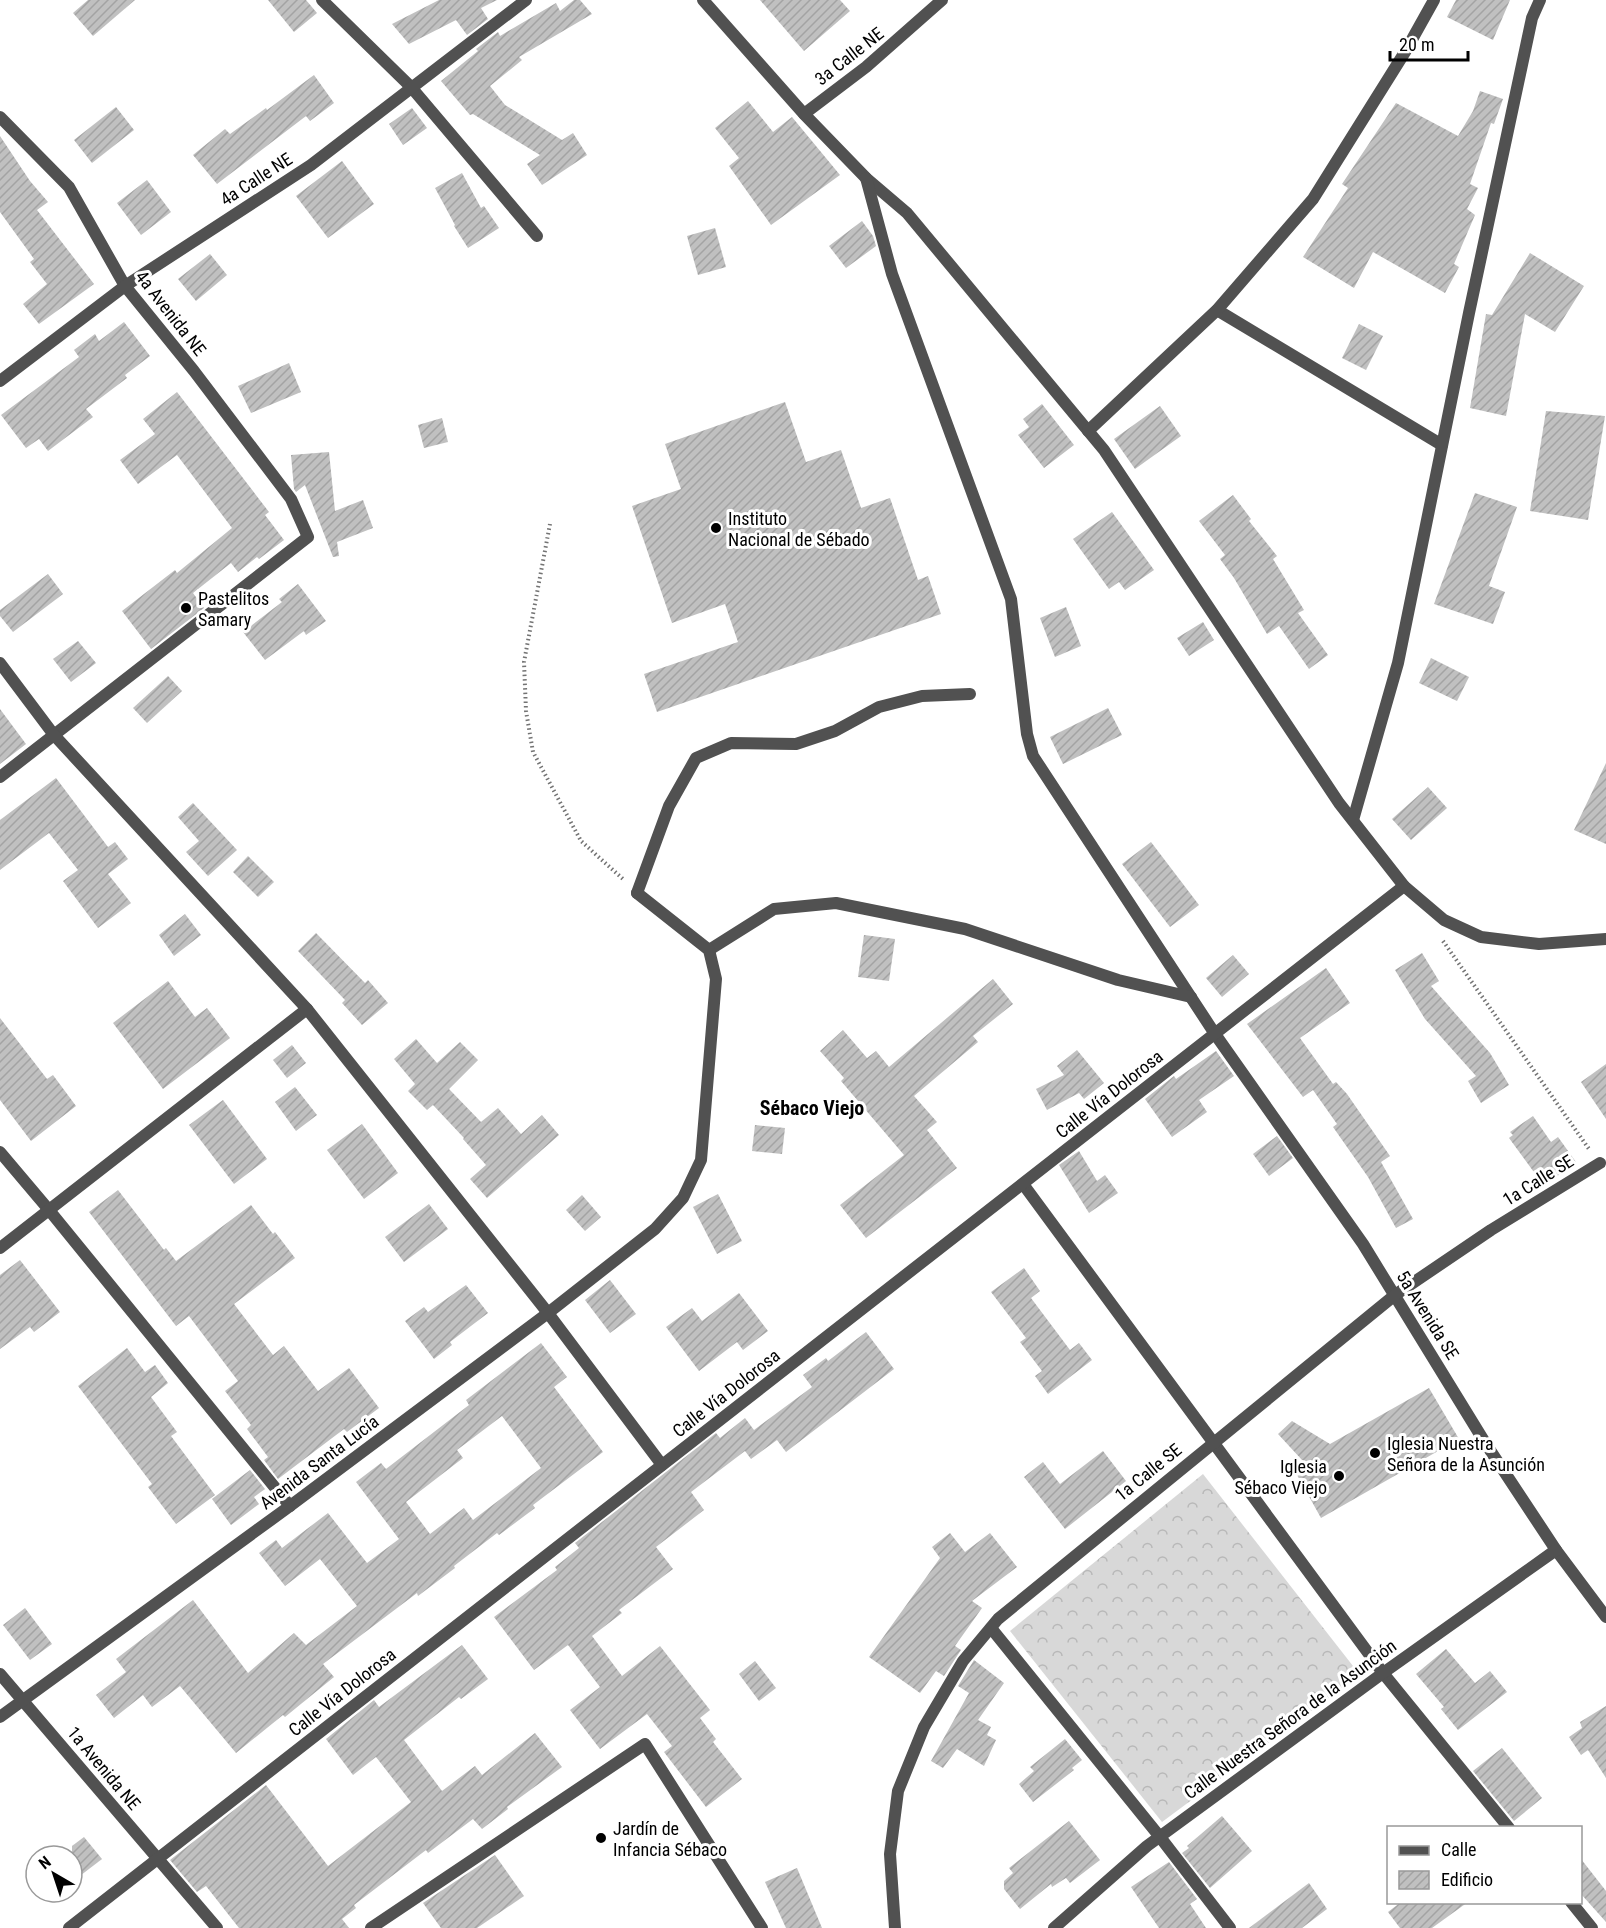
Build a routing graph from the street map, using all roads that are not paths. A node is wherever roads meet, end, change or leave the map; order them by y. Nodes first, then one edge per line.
1 (322, 0) edge
2 (526, 0) edge
3 (703, 0) edge
4 (942, 0) edge
5 (1434, 0) edge
6 (1540, 0) edge
7 (411, 87) junction
8 (804, 114) junction
9 (0, 117) edge
10 (866, 178) junction
11 (537, 236) dead end
12 (125, 286) junction
13 (1217, 310) junction
14 (0, 381) edge
15 (1088, 431) junction
16 (1442, 445) junction
17 (0, 663) edge
18 (969, 694) dead end
19 (54, 735) junction
20 (0, 777) edge
21 (1353, 820) junction
22 (1404, 886) junction
23 (1606, 939) edge
24 (709, 950) junction
25 (1191, 997) junction
26 (308, 1009) junction
27 (1215, 1034) junction
28 (0, 1152) edge
29 (1599, 1163) road end
30 (1023, 1184) junction
31 (49, 1210) junction
32 (0, 1248) edge
33 (1395, 1295) junction
34 (548, 1313) junction
35 (1213, 1443) junction
36 (662, 1465) junction
37 (290, 1506) junction
38 (1556, 1550) junction
39 (1606, 1617) edge
40 (991, 1628) junction
41 (1383, 1673) junction
42 (0, 1674) edge
43 (23, 1701) junction
44 (0, 1717) edge
45 (1508, 1826) edge
46 (1160, 1837) junction
47 (157, 1859) junction
48 (1573, 1904) edge
49 (69, 1928) edge
50 (217, 1928) edge
51 (371, 1928) edge
52 (762, 1928) edge
53 (895, 1928) edge
54 (1054, 1928) edge
55 (1230, 1928) edge
56 (1592, 1928) edge

1 - 7 street
2 - 7 street, 4a Calle NE
3 - 8 street
4 - 8 street, 3a Calle NE
5 - 13 street
6 - 16 street
7 - 11 street
7 - 12 street, 4a Calle NE
8 - 10 street
9 - 12 street, 4a Avenida NE
10 - 15 street
10 - 25 street, 5a Avenida SE
12 - 14 street, 4a Calle NE
12 - 19 street, 4a Avenida NE
13 - 15 street
13 - 16 street
15 - 21 street
16 - 21 street
17 - 19 street
18 - 24 street
19 - 20 street
19 - 26 street
21 - 22 street
22 - 23 street
22 - 27 street, Calle Vía Dolorosa
24 - 25 street
24 - 34 street, Avenida Santa Lucía
25 - 27 street, 5a Avenida SE
26 - 31 street
26 - 34 street
27 - 30 street, Calle Vía Dolorosa
27 - 33 street, 5a Avenida SE
28 - 31 street
29 - 33 street, 1a Calle SE
30 - 35 street
30 - 36 street, Calle Vía Dolorosa
31 - 32 street
31 - 37 street
33 - 35 street, 1a Calle SE
33 - 38 street, 5a Avenida SE
34 - 36 street
34 - 37 street, Avenida Santa Lucía
35 - 40 street, 1a Calle SE
35 - 41 street
36 - 47 street, Calle Vía Dolorosa
37 - 43 street, Avenida Santa Lucía
38 - 39 street, 5a Avenida SE
38 - 41 street, Calle Nuestra Señora de la Asunción
40 - 46 street
40 - 53 street, 1a Calle SE
41 - 45 street
41 - 46 street, Calle Nuestra Señora de la Asunción
42 - 43 street, 1a Avenida NE
43 - 44 street, Avenida Santa Lucía
43 - 47 street, 1a Avenida NE
46 - 54 street, Calle Nuestra Señora de la Asunción
46 - 55 street
47 - 49 street, Calle Vía Dolorosa
47 - 50 street, 1a Avenida NE
48 - 56 street
51 - 52 street

